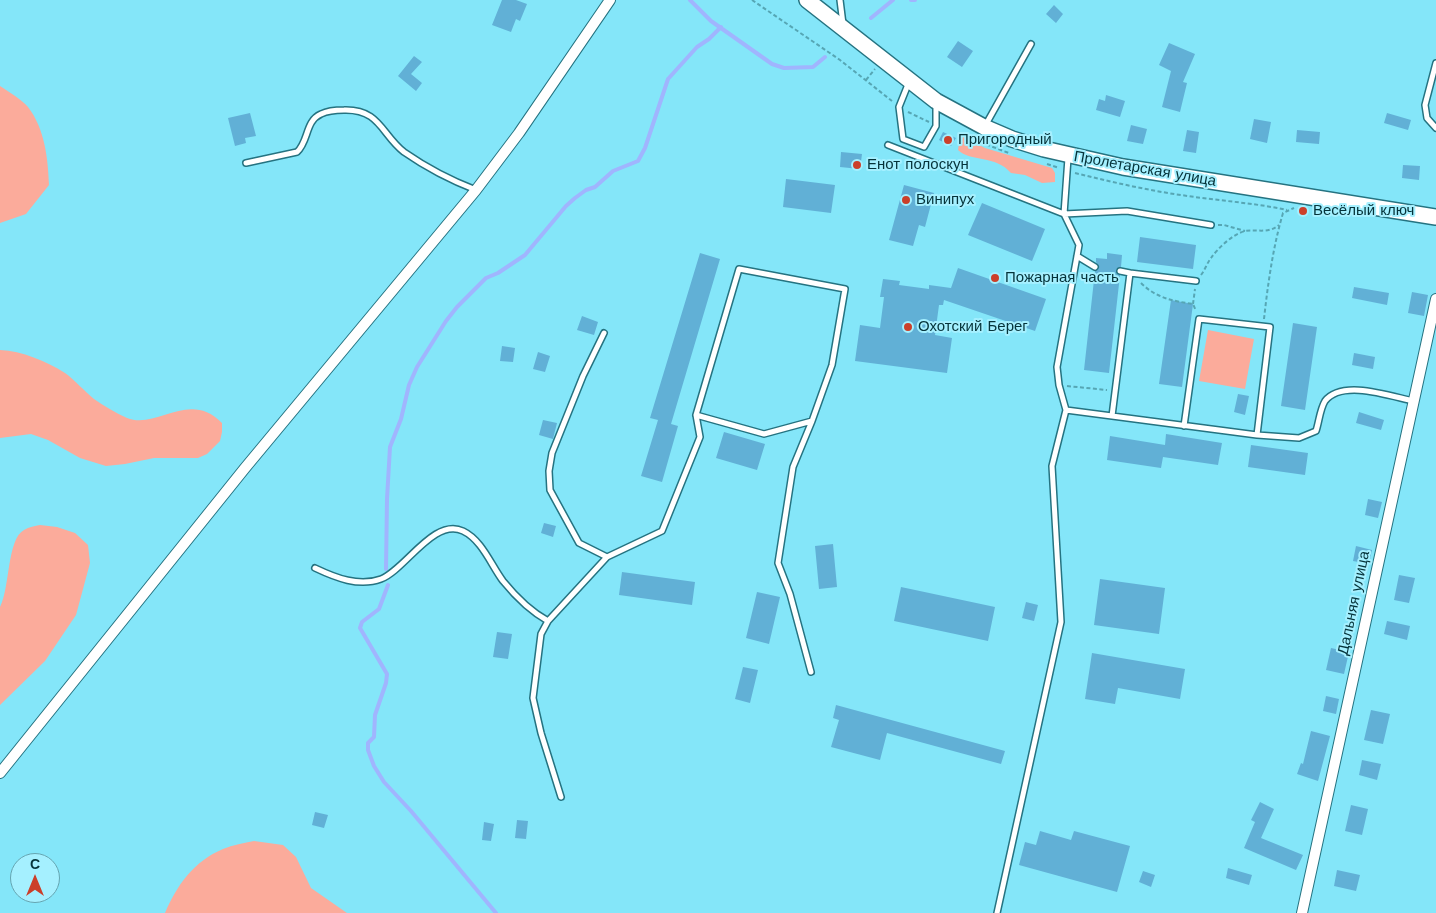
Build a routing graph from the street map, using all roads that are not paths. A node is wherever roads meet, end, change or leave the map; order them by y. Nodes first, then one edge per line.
1 (610, 0) edge
2 (807, 0) edge
3 (840, 0) edge
4 (844, 29) junction
5 (1031, 44) dead end
6 (1436, 63) edge
7 (909, 82) junction
8 (936, 101) junction
9 (984, 127) junction
10 (1436, 128) edge
11 (888, 145) dead end
12 (1068, 155) junction
13 (246, 163) dead end
14 (476, 190) junction
15 (1064, 214) junction
16 (1436, 217) edge
17 (1212, 225) road end
18 (1077, 256) junction
19 (1095, 267) dead end
20 (1120, 271) dead end
21 (1130, 273) junction
22 (1196, 281) road end
23 (1436, 299) edge
24 (604, 333) dead end
25 (1413, 401) junction
26 (1066, 410) junction
27 (696, 415) junction
28 (1112, 416) junction
29 (812, 421) junction
30 (1184, 426) junction
31 (1257, 435) junction
32 (607, 557) junction
33 (316, 568) dead end
34 (548, 621) junction
35 (811, 672) dead end
36 (0, 773) edge
37 (562, 797) dead end
38 (997, 913) edge
39 (1302, 913) edge

1 - 14 street
2 - 4 main road, Пролетарская улица
3 - 4 lane
4 - 7 main road, Пролетарская улица
5 - 9 lane
6 - 10 lane
7 - 8 main road, Пролетарская улица
7 - 8 lane
8 - 9 main road, Пролетарская улица
9 - 12 main road, Пролетарская улица
11 - 15 lane
12 - 15 lane
12 - 16 main road, Пролетарская улица
13 - 14 lane
14 - 36 street
15 - 17 lane
15 - 18 lane
18 - 19 lane
18 - 26 lane
20 - 21 lane
21 - 22 lane
21 - 28 lane
23 - 25 street, Дальняя улица
24 - 32 lane
25 - 31 lane
25 - 39 street, Дальняя улица
26 - 28 lane
26 - 38 lane
27 - 29 lane
27 - 29 lane
27 - 32 lane
28 - 30 lane
29 - 35 lane
30 - 31 lane
30 - 31 lane
32 - 34 lane
33 - 34 lane
34 - 37 lane

